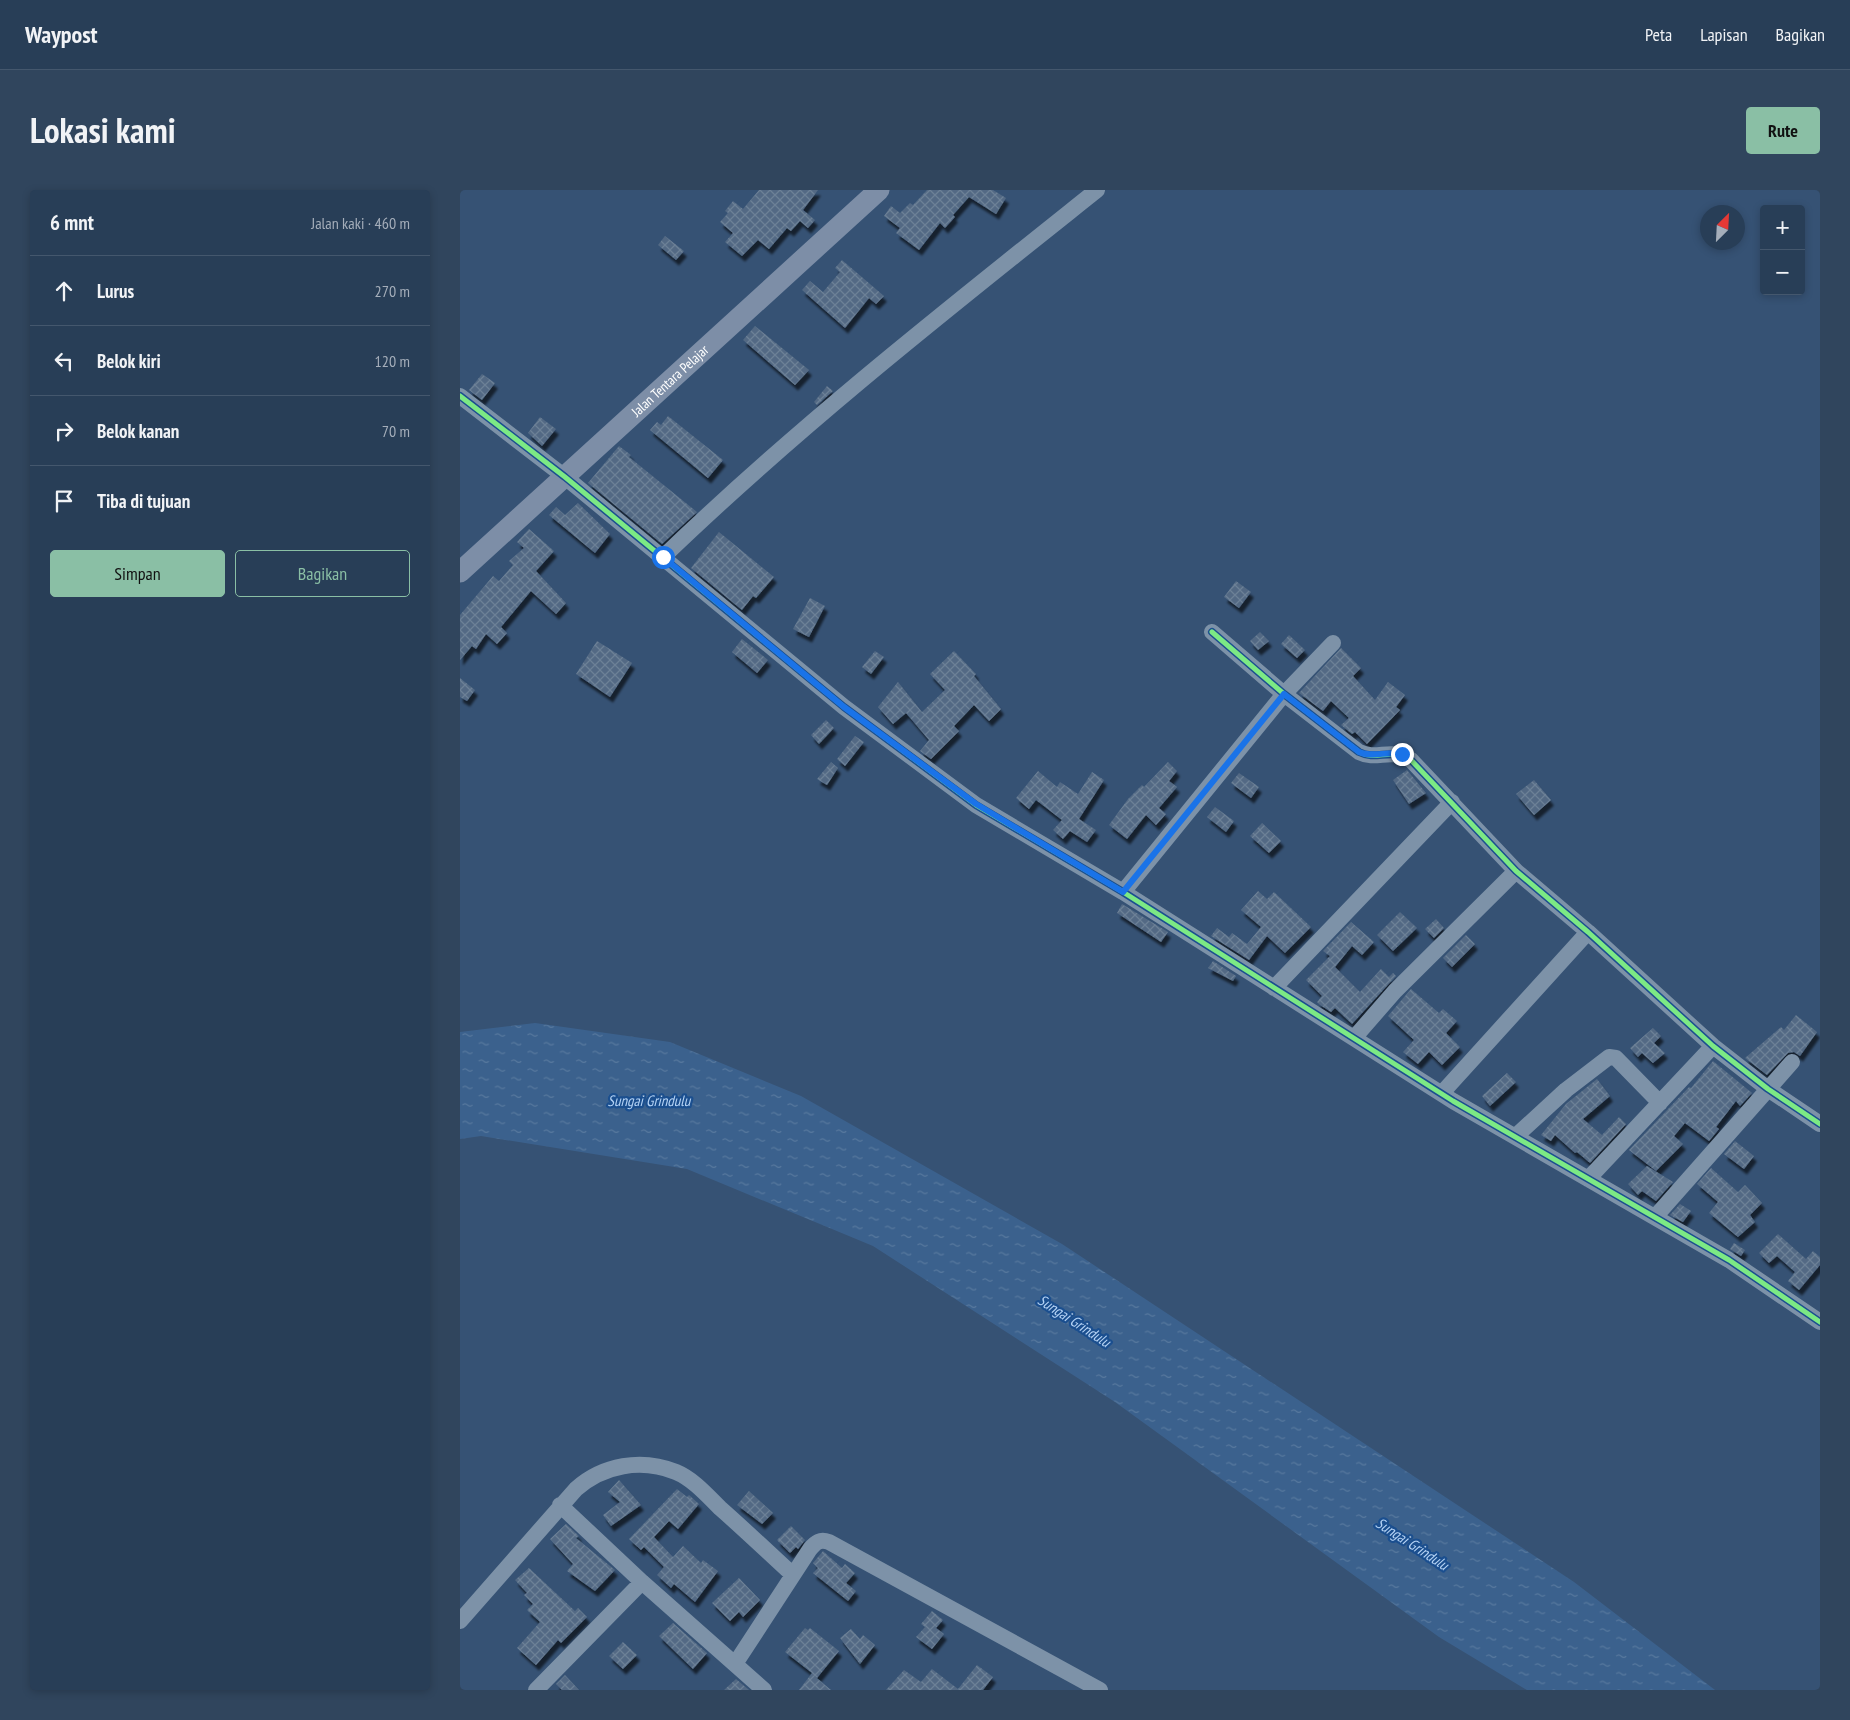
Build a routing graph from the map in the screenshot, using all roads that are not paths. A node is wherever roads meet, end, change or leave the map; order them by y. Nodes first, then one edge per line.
1 (878, 190) edge
2 (1097, 190) edge
3 (460, 396) edge
4 (565, 477) junction
5 (663, 557) junction
6 (460, 572) edge
7 (1212, 632) dead end
8 (1333, 643) dead end
9 (1284, 694) junction
10 (1452, 802) junction
11 (1516, 870) junction
12 (1123, 892) junction
13 (1588, 932) junction
14 (1274, 988) junction
15 (1354, 1038) junction
16 (1714, 1046) junction
17 (1792, 1062) dead end
18 (1768, 1089) junction
19 (1442, 1094) junction
20 (1660, 1103) junction
21 (1820, 1124) edge
22 (1516, 1136) junction
23 (1588, 1179) junction
24 (1655, 1217) junction
25 (1820, 1322) edge
26 (560, 1505) junction
27 (793, 1575) junction
28 (642, 1582) junction
29 (460, 1621) edge
30 (734, 1664) junction
31 (536, 1690) edge
32 (764, 1690) edge
33 (1100, 1690) edge

1 - 4 main road, Jalan Tentara Pelajar
2 - 5 street
3 - 4 street
4 - 5 street
4 - 6 main road, Jalan Tentara Pelajar
5 - 12 street
7 - 9 street
8 - 9 street
9 - 10 street
9 - 12 street
10 - 11 street
10 - 14 street
11 - 13 street
11 - 15 street
12 - 14 street
13 - 16 street
13 - 19 street
14 - 15 street
15 - 19 street
16 - 18 street
16 - 20 street
17 - 18 street
18 - 21 street
18 - 24 street
19 - 22 street
20 - 22 street
20 - 23 street
22 - 23 street
23 - 24 street
24 - 25 street
26 - 27 street
26 - 28 street
26 - 29 street
27 - 30 street
27 - 33 street
28 - 30 street
28 - 31 street
30 - 32 street

